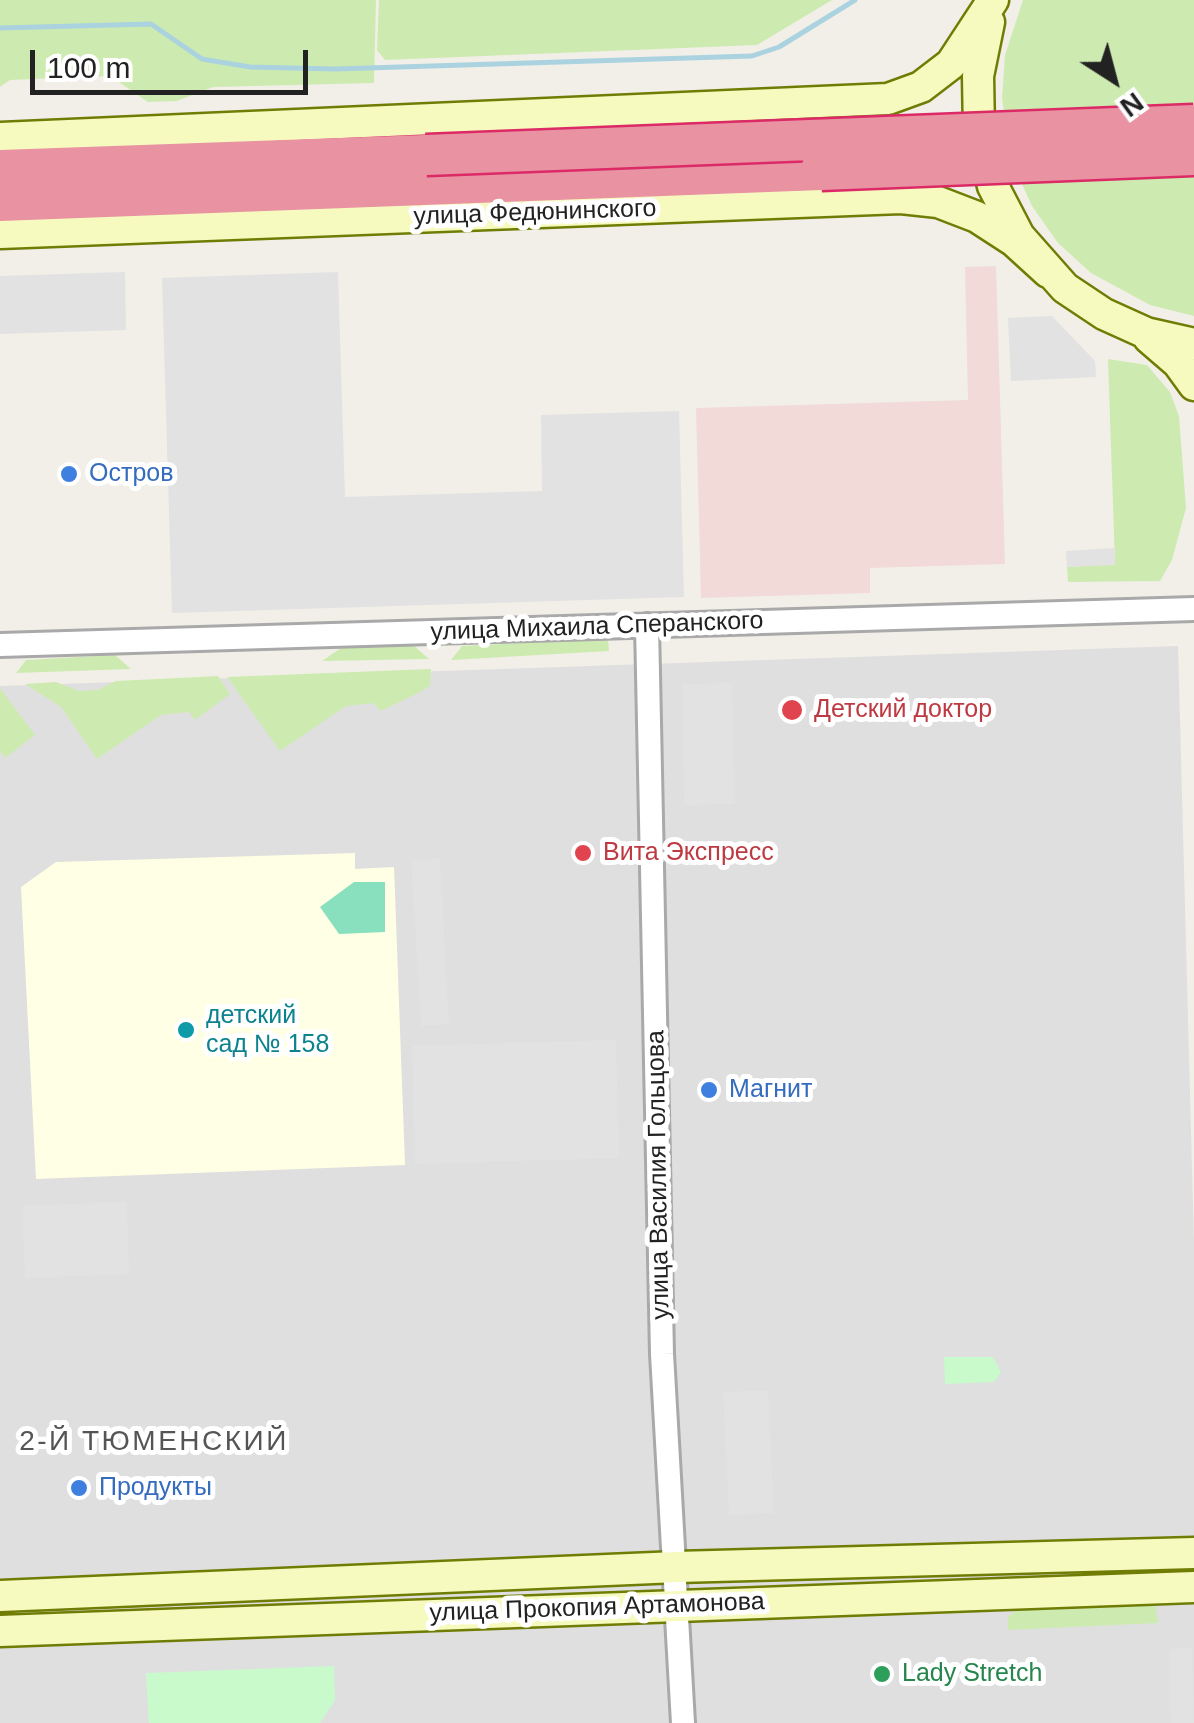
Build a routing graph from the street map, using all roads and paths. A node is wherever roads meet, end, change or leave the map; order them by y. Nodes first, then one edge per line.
1 (995, 0) edge
2 (1194, 126) edge
3 (0, 138) edge
4 (1194, 156) edge
5 (0, 170) edge
6 (427, 170) junction
7 (0, 201) edge
8 (0, 233) edge
9 (1048, 272) junction
10 (1124, 324) junction
11 (1194, 344) edge
12 (1194, 385) edge
13 (1194, 609) edge
14 (646, 626) junction
15 (0, 645) edge
16 (1194, 1553) edge
17 (677, 1567) junction
18 (1194, 1587) edge
19 (0, 1596) edge
20 (679, 1606) junction
21 (0, 1630) edge
22 (683, 1723) edge

1 - 3 main road
1 - 9 main road
2 - 6 highway, bridge
4 - 6 highway, bridge
5 - 6 highway
6 - 7 highway, улица Федюнинского
8 - 9 main road, улица Федюнинского
9 - 10 main road
10 - 11 main road
10 - 12 main road
13 - 14 street, улица Михаила Сперанского
14 - 15 street, улица Михаила Сперанского
14 - 17 street, улица Василия Гольцова
16 - 17 main road, улица Прокопия Артамонова
17 - 19 main road, улица Прокопия Артамонова
17 - 20 street, улица Василия Гольцова
18 - 20 main road, улица Прокопия Артамонова
20 - 21 main road, улица Прокопия Артамонова
20 - 22 street, улица Василия Гольцова

